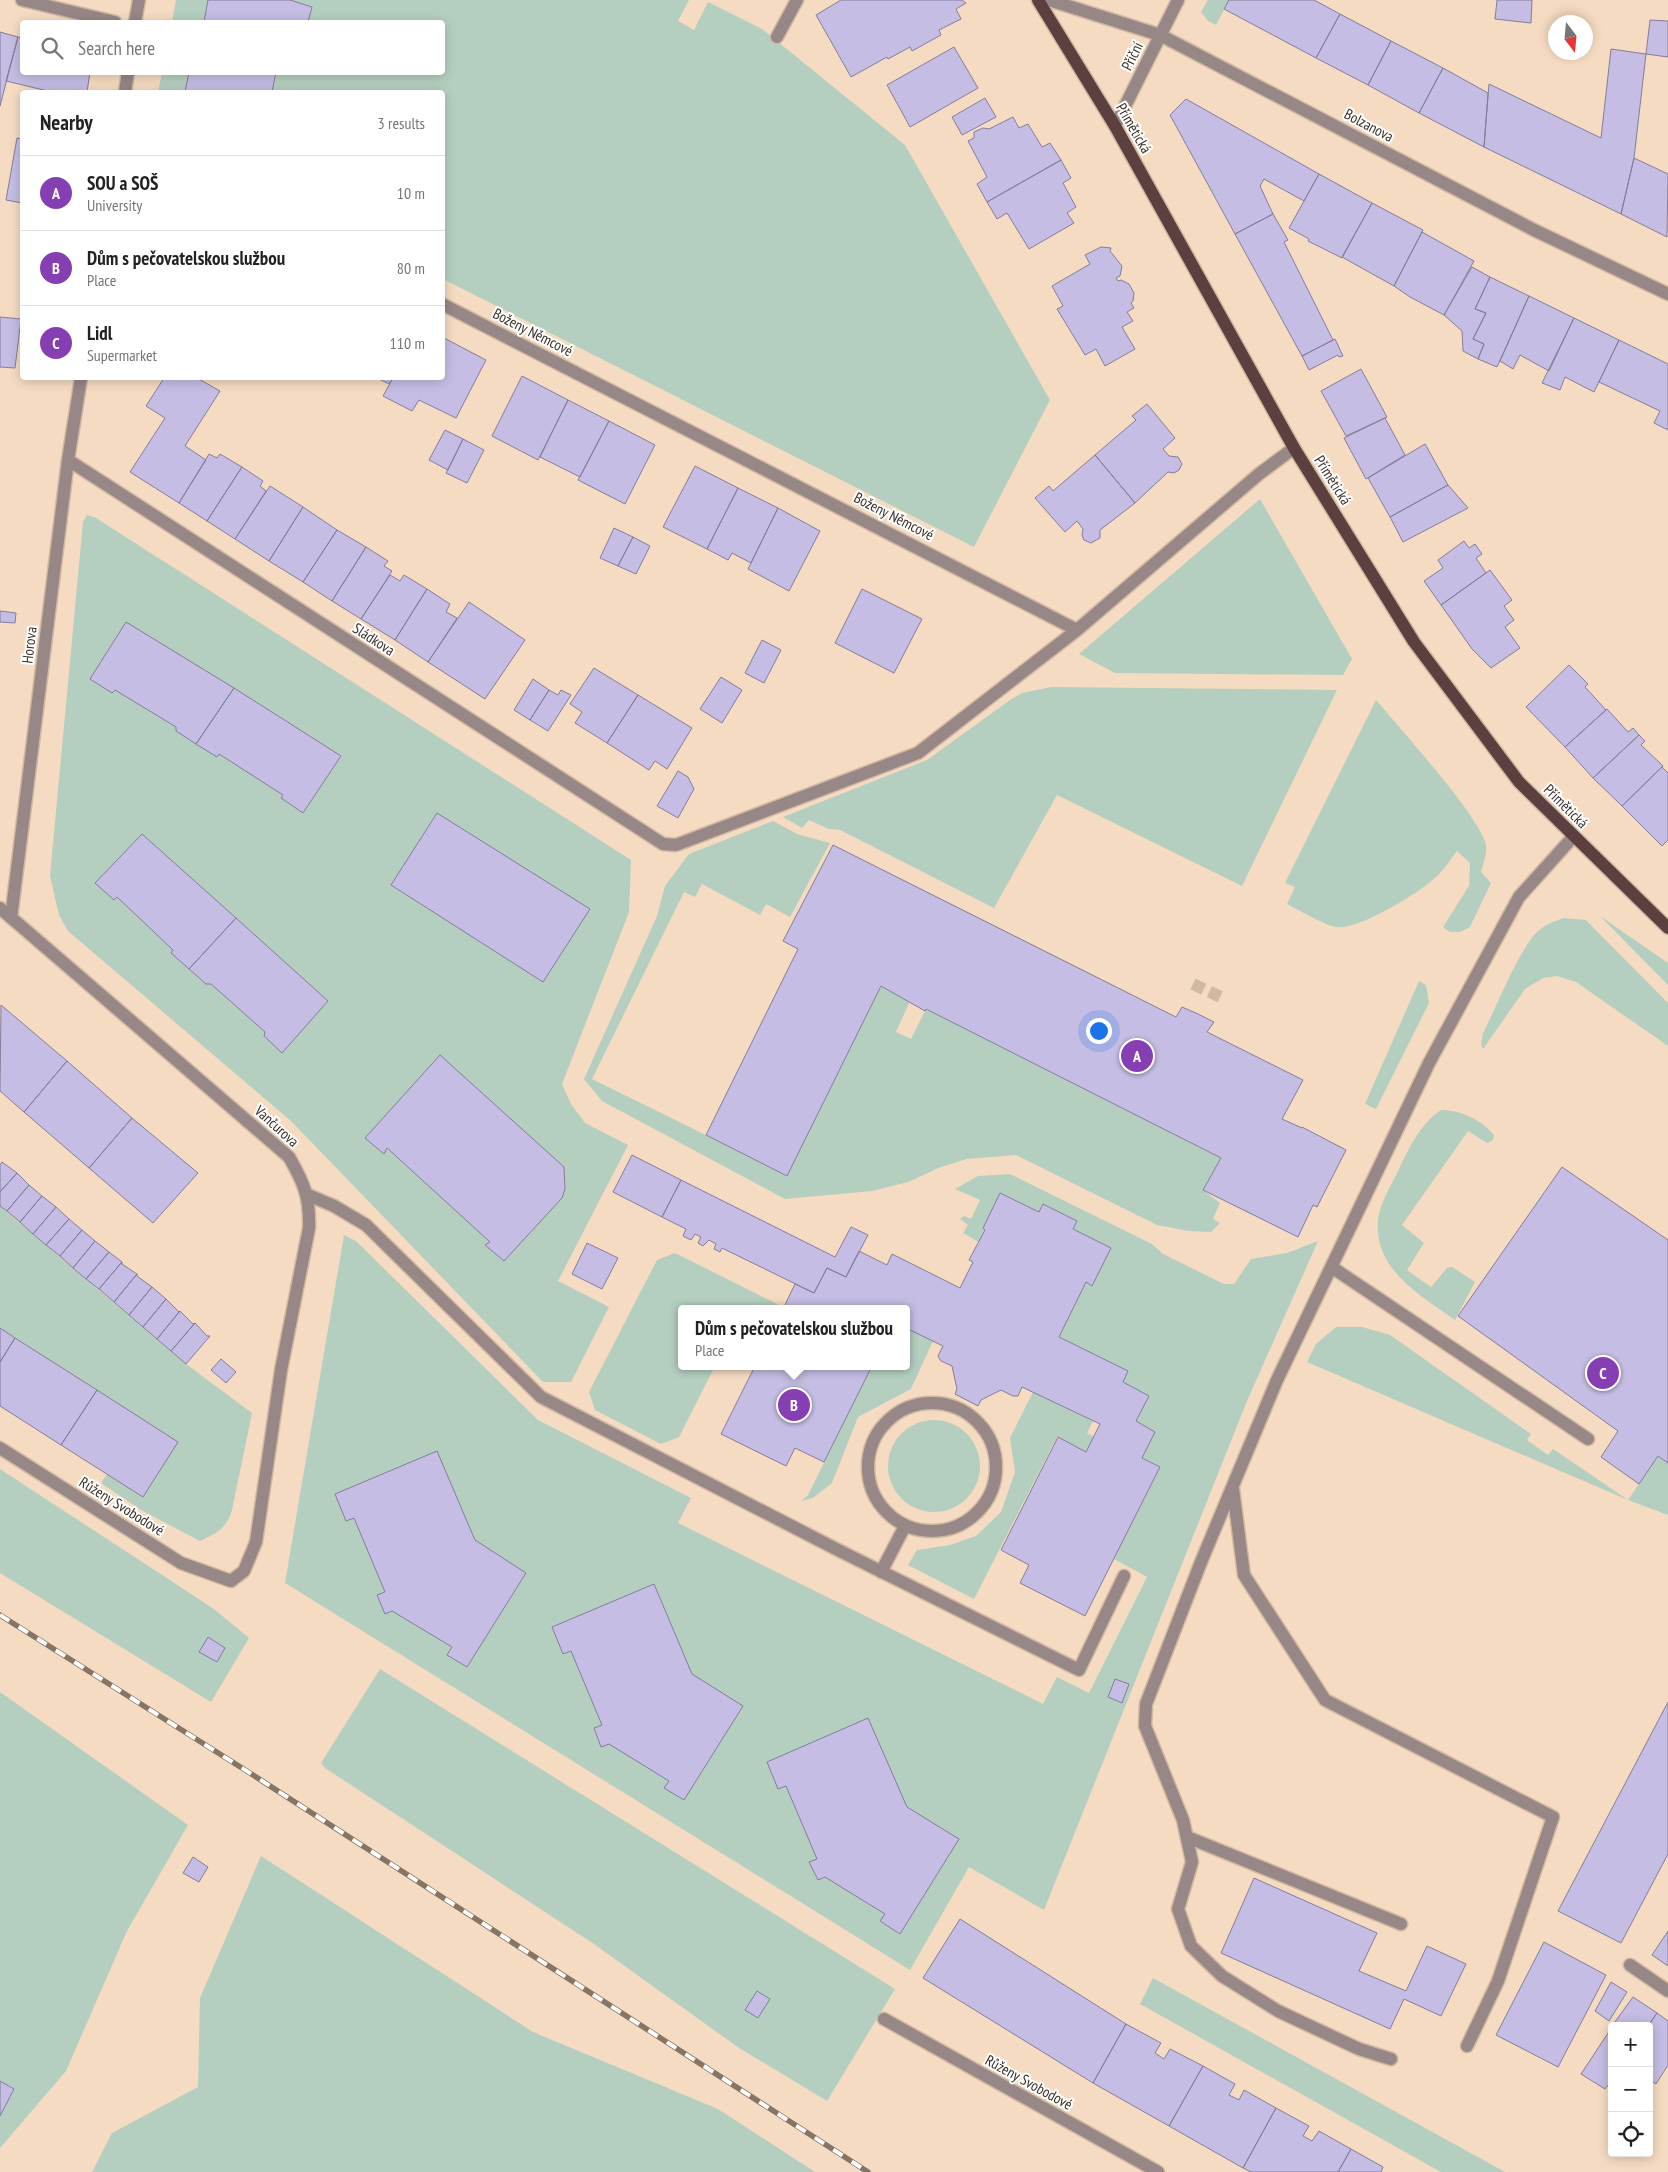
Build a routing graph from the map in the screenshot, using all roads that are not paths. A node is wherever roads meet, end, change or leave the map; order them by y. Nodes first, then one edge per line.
1 (22, 0) edge
2 (139, 0) edge
3 (797, 0) edge
4 (1038, 0) edge
5 (1049, 0) edge
6 (1178, 0) edge
7 (107, 20) edge
8 (135, 20) edge
9 (1160, 34) junction
10 (777, 37) dead end
11 (128, 75) edge
12 (125, 90) edge
13 (1115, 126) junction
14 (1668, 294) edge
15 (445, 306) edge
16 (81, 380) edge
17 (1294, 448) junction
18 (68, 460) junction
19 (1077, 630) junction
20 (1573, 837) junction
21 (0, 908) edge
22 (11, 918) junction
23 (1668, 928) edge
24 (308, 1195) junction
25 (1333, 1268) junction
26 (1588, 1438) dead end
27 (0, 1448) edge
28 (1233, 1486) junction
29 (905, 1526) junction
30 (881, 1572) junction
31 (1124, 1576) dead end
32 (231, 1581) joint
33 (1187, 1837) junction
34 (1401, 1924) dead end
35 (1630, 1965) dead end
36 (1668, 1991) edge
37 (884, 2020) dead end
38 (1467, 2046) dead end
39 (1391, 2059) dead end
40 (1158, 2172) edge

1 - 7 street
2 - 8 street
3 - 10 street
4 - 13 main road, Přímětická
5 - 9 street, Bolzanova
6 - 9 street, Příční
9 - 13 street, Příční
9 - 14 street, Bolzanova
11 - 12 street
13 - 17 main road, Přímětická
15 - 19 street, Boženy Němcové
16 - 18 street, Horova
17 - 19 street
17 - 20 main road, Přímětická
18 - 19 street, Sládkova
18 - 22 street, Horova
20 - 23 main road, Přímětická
20 - 25 street
21 - 22 street, Vančurova
22 - 24 street, Vančurova
24 - 30 street
24 - 32 street, Vančurova
25 - 26 street
25 - 28 street
27 - 32 street, Růženy Svobodové
28 - 33 street
28 - 38 street
29 - 29 street
29 - 30 street
30 - 31 street
33 - 34 street
33 - 39 street
35 - 36 street
37 - 40 street, Růženy Svobodové

